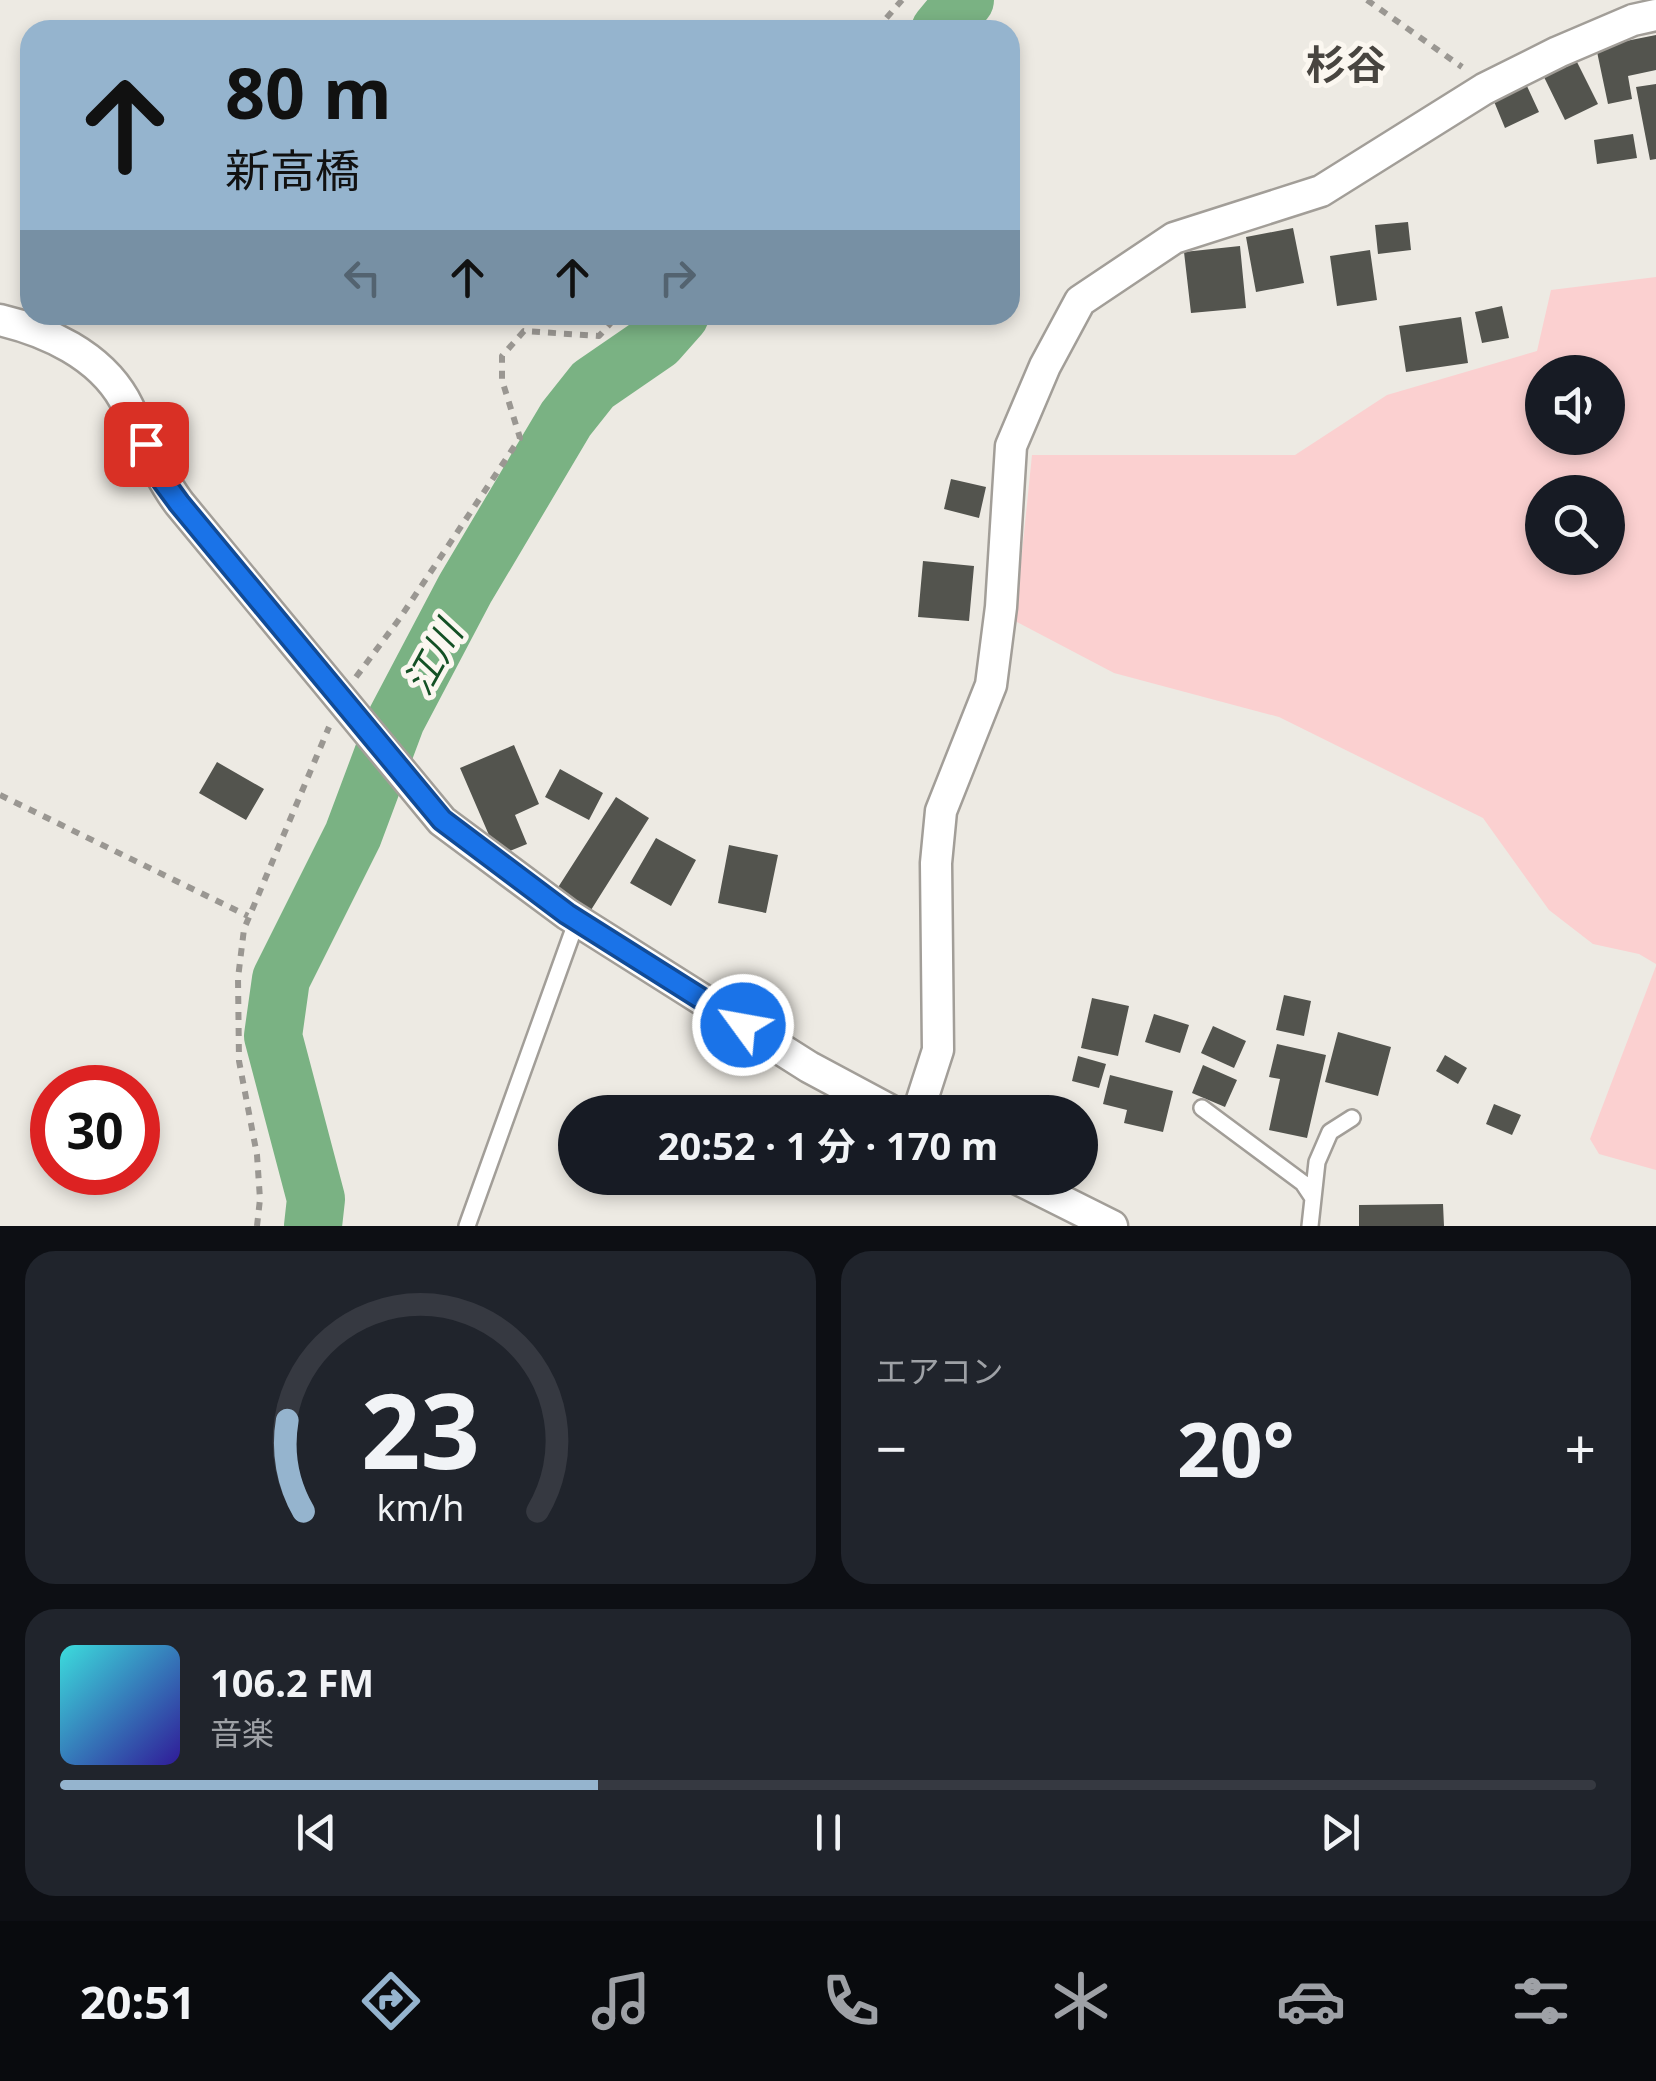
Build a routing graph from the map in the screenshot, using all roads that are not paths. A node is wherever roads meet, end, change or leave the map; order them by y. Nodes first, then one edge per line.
1 (1656, 16) edge
2 (0, 320) edge
3 (577, 920) junction
4 (861, 1095) edge
5 (923, 1095) edge
6 (1202, 1108) dead end
7 (1352, 1118) dead end
8 (1050, 1195) edge
9 (1313, 1198) junction
10 (467, 1226) edge
11 (1112, 1226) edge
12 (1310, 1226) edge

1 - 5 street
2 - 3 street
3 - 4 street
3 - 10 lane
6 - 9 lane
7 - 9 lane
8 - 11 street
9 - 12 lane

